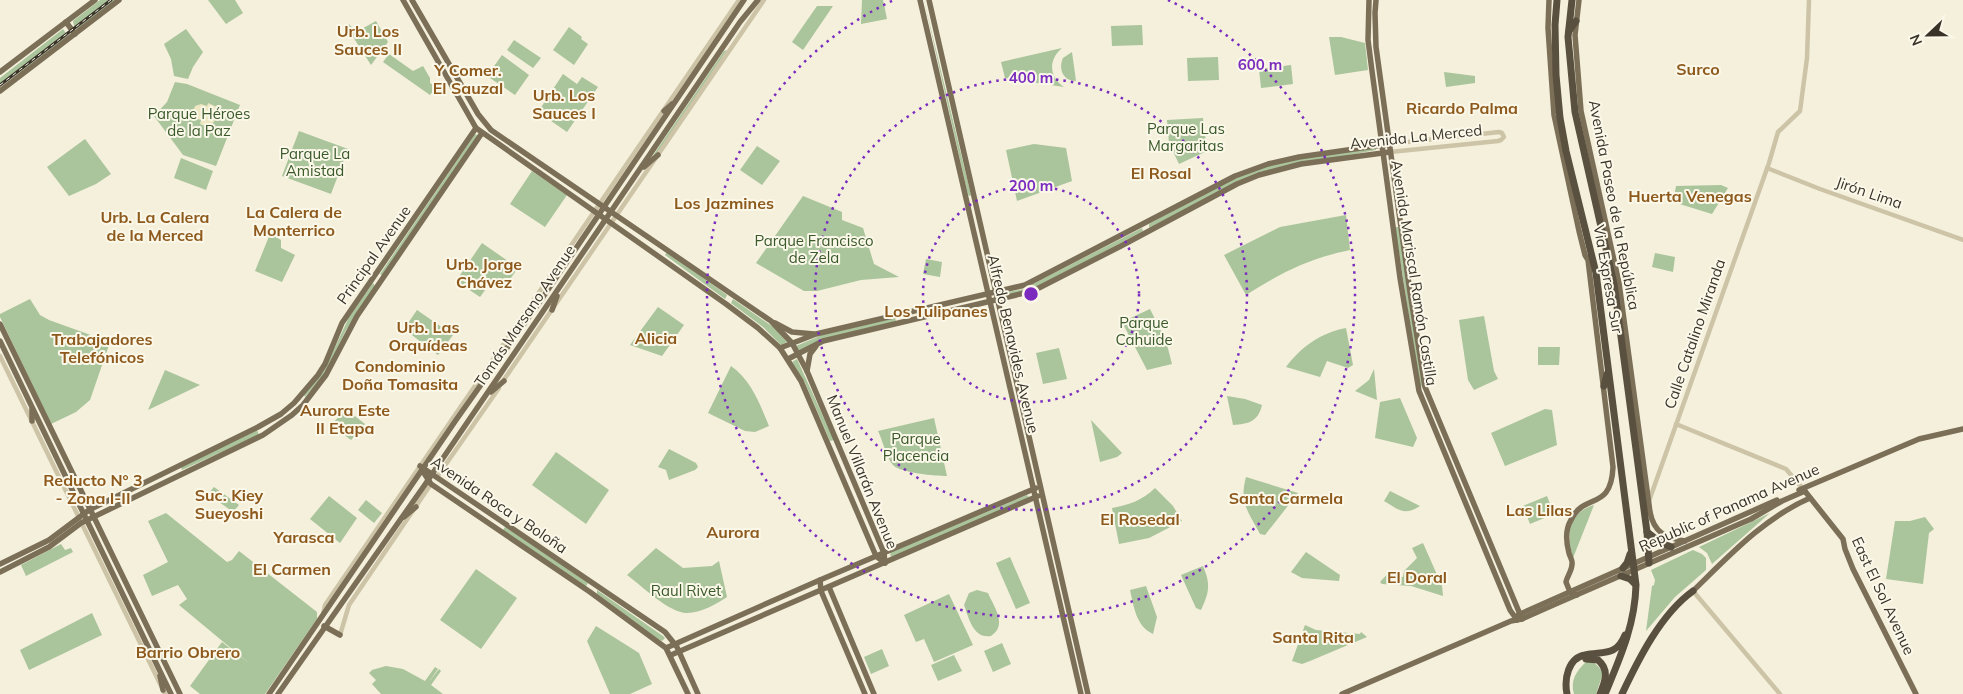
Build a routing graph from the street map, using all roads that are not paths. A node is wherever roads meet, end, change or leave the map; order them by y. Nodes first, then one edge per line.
1 (94, 0) edge
2 (119, 0) edge
3 (403, 0) edge
4 (412, 0) edge
5 (740, 0) edge
6 (744, 0) edge
7 (758, 0) edge
8 (764, 0) edge
9 (920, 0) edge
10 (929, 0) edge
11 (1369, 0) edge
12 (1376, 0) edge
13 (1549, 0) edge
14 (1557, 0) edge
15 (1572, 0) edge
16 (1579, 0) edge
17 (1809, 0) edge
18 (1576, 20) junction
19 (66, 22) junction
20 (1569, 31) junction
21 (74, 34) junction
22 (1368, 37) junction
23 (1376, 37) junction
24 (1550, 70) junction
25 (0, 72) edge
26 (1557, 84) junction
27 (0, 91) edge
28 (677, 99) junction
29 (664, 111) junction
30 (474, 130) junction
31 (653, 131) junction
32 (481, 135) junction
33 (1437, 139) junction
34 (1494, 141) junction
35 (1382, 144) junction
36 (1389, 144) junction
37 (1438, 147) junction
38 (1494, 149) dead end
39 (1383, 152) junction
40 (1390, 152) junction
41 (658, 155) junction
42 (1767, 168) junction
43 (637, 173) junction
44 (974, 197) junction
45 (966, 199) junction
46 (601, 206) junction
47 (596, 213) junction
48 (613, 214) junction
49 (609, 221) junction
50 (1400, 222) junction
51 (1392, 224) junction
52 (1963, 240) edge
53 (665, 249) junction
54 (659, 257) junction
55 (559, 288) junction
56 (995, 293) junction
57 (988, 294) junction
58 (997, 300) junction
59 (990, 302) junction
60 (552, 310) junction
61 (897, 316) junction
62 (772, 321) junction
63 (899, 323) junction
64 (0, 324) edge
65 (816, 334) junction
66 (0, 341) edge
67 (823, 342) junction
68 (792, 343) junction
69 (780, 348) junction
70 (797, 354) junction
71 (0, 356) edge
72 (788, 359) junction
73 (1625, 365) junction
74 (1609, 368) junction
75 (807, 371) junction
76 (504, 381) junction
77 (1633, 381) junction
78 (1604, 386) junction
79 (299, 398) junction
80 (484, 398) junction
81 (304, 403) junction
82 (32, 406) junction
83 (32, 421) junction
84 (1676, 424) junction
85 (1963, 429) edge
86 (422, 468) junction
87 (434, 475) junction
88 (429, 482) junction
89 (1040, 487) junction
90 (1034, 489) junction
91 (1804, 490) junction
92 (1042, 495) junction
93 (1035, 497) junction
94 (1810, 498) junction
95 (1646, 505) junction
96 (416, 507) junction
97 (84, 513) junction
98 (87, 521) junction
99 (395, 525) junction
100 (68, 529) junction
101 (1648, 532) junction
102 (1685, 541) junction
103 (373, 543) junction
104 (366, 546) junction
105 (1491, 546) junction
106 (1671, 547) junction
107 (37, 549) junction
108 (1484, 549) junction
109 (1631, 549) junction
110 (884, 553) junction
111 (876, 556) junction
112 (1649, 560) junction
113 (885, 563) junction
114 (0, 564) edge
115 (1634, 567) junction
116 (0, 572) edge
117 (1622, 572) junction
118 (361, 575) junction
119 (820, 580) junction
120 (1636, 586) junction
121 (361, 587) junction
122 (829, 587) junction
123 (336, 590) junction
124 (1510, 590) junction
125 (821, 591) junction
126 (1694, 591) junction
127 (1570, 592) junction
128 (1503, 593) junction
129 (1577, 595) junction
130 (1635, 602) junction
131 (329, 607) junction
132 (323, 616) junction
133 (1517, 618) junction
134 (324, 626) junction
135 (340, 635) joint
136 (668, 635) junction
137 (685, 639) junction
138 (1649, 640) junction
139 (675, 643) junction
140 (661, 644) junction
141 (666, 648) junction
142 (689, 648) junction
143 (679, 652) junction
144 (671, 655) junction
145 (683, 659) junction
146 (674, 663) junction
147 (158, 667) junction
148 (173, 680) junction
149 (166, 684) junction
150 (164, 692) edge
151 (171, 694) edge
152 (180, 694) edge
153 (269, 694) edge
154 (278, 694) edge
155 (688, 694) edge
156 (698, 694) edge
157 (865, 694) edge
158 (874, 694) edge
159 (1081, 694) edge
160 (1088, 694) edge
161 (1342, 694) edge
162 (1567, 694) edge
163 (1571, 694) edge
164 (1600, 694) edge
165 (1605, 694) edge
166 (1622, 694) edge
167 (1627, 694) edge
168 (1780, 694) edge
169 (1916, 694) edge

1 - 19 main road
2 - 21 main road
3 - 30 main road, Manuel Villarán Avenue
4 - 46 main road, Manuel Villarán Avenue
5 - 29 street, Tomás Marsano Avenue
6 - 28 main road, Tomás Marsano Avenue
7 - 43 main road, Tomás Marsano Avenue
8 - 41 street, Tomás Marsano Avenue
9 - 45 main road, Alfredo Benavides Avenue
10 - 44 main road, Alfredo Benavides Avenue
11 - 22 main road, Avenida Mariscal Ramón Castilla
12 - 23 main road, Avenida Mariscal Ramón Castilla
13 - 24 main road
14 - 26 highway, Via Expresa Sur
15 - 20 highway, Via Expresa Sur
16 - 18 main road, Avenida Paseo de la República
17 - 42 street, Calle Catalino Miranda
18 - 20 highway
18 - 77 main road, Avenida Paseo de la República
19 - 21 main road
19 - 25 main road
20 - 73 highway, Via Expresa Sur
21 - 27 main road
22 - 23 main road
22 - 35 main road, Avenida Mariscal Ramón Castilla
23 - 36 main road, Avenida Mariscal Ramón Castilla
24 - 26 highway
24 - 78 main road
26 - 74 highway, Via Expresa Sur
28 - 29 main road
28 - 31 main road, Tomás Marsano Avenue
29 - 31 street, Tomás Marsano Avenue
30 - 32 main road, Manuel Villarán Avenue
30 - 79 main road, Principal Avenue
31 - 46 main road, Tomás Marsano Avenue
32 - 47 main road, Manuel Villarán Avenue
32 - 81 main road, Principal Avenue
33 - 34 street, Avenida La Merced
33 - 36 street, Avenida La Merced
33 - 37 street
34 - 37 street, Avenida La Merced
34 - 38 street
35 - 36 main road, Avenida La Merced
35 - 39 main road, Avenida Mariscal Ramón Castilla
35 - 56 main road, Avenida La Merced
36 - 40 main road, Avenida Mariscal Ramón Castilla
37 - 40 street, Avenida La Merced
39 - 40 main road, Avenida La Merced
39 - 51 main road, Avenida Mariscal Ramón Castilla
39 - 58 main road, Avenida La Merced
40 - 50 main road, Avenida Mariscal Ramón Castilla
41 - 43 main road
41 - 48 street, Tomás Marsano Avenue
42 - 52 street, Jirón Lima
42 - 84 street, Calle Catalino Miranda
43 - 48 main road, Tomás Marsano Avenue
44 - 45 main road
44 - 56 main road, Alfredo Benavides Avenue
45 - 57 main road, Alfredo Benavides Avenue
46 - 47 main road, Tomás Marsano Avenue
46 - 48 main road, Manuel Villarán Avenue
47 - 49 main road, Manuel Villarán Avenue
47 - 86 main road, Tomás Marsano Avenue
48 - 49 main road, Tomás Marsano Avenue
48 - 53 main road, Manuel Villarán Avenue
49 - 54 main road, Manuel Villarán Avenue
49 - 55 main road, Tomás Marsano Avenue
49 - 60 street, Tomás Marsano Avenue
50 - 51 main road
50 - 105 main road, Avenida Mariscal Ramón Castilla
51 - 108 main road, Avenida Mariscal Ramón Castilla
53 - 54 main road
53 - 62 main road, Manuel Villarán Avenue
54 - 69 main road, Manuel Villarán Avenue
55 - 60 main road
55 - 80 main road, Tomás Marsano Avenue
56 - 57 main road, Avenida La Merced
56 - 58 main road, Alfredo Benavides Avenue
57 - 59 main road, Alfredo Benavides Avenue
57 - 61 main road, Avenida La Merced
58 - 59 main road, Avenida La Merced
58 - 89 main road, Alfredo Benavides Avenue
59 - 63 main road, Avenida La Merced
59 - 90 main road, Alfredo Benavides Avenue
60 - 76 street, Tomás Marsano Avenue
61 - 63 main road
61 - 65 main road, Avenida La Merced
62 - 65 main road
62 - 68 main road, Manuel Villarán Avenue
63 - 67 main road, Avenida La Merced
64 - 97 main road
65 - 68 main road
66 - 82 main road
67 - 70 main road, Avenida La Merced
67 - 75 main road
68 - 69 main road
68 - 70 main road, Manuel Villarán Avenue
69 - 72 main road, Manuel Villarán Avenue
70 - 72 main road, Avenida La Merced
70 - 75 main road, Manuel Villarán Avenue
71 - 83 street
72 - 111 main road, Manuel Villarán Avenue
73 - 77 highway
73 - 95 highway, Via Expresa Sur
74 - 78 highway
74 - 109 highway, Via Expresa Sur
75 - 110 main road, Manuel Villarán Avenue
76 - 80 main road
76 - 87 street, Tomás Marsano Avenue
77 - 95 main road, Avenida Paseo de la República
78 - 127 main road
79 - 81 main road
79 - 97 main road, Principal Avenue
80 - 87 main road, Tomás Marsano Avenue
81 - 98 main road, Principal Avenue
82 - 83 main road
82 - 97 main road
83 - 97 street
84 - 91 street
84 - 95 street, Calle Catalino Miranda
85 - 91 main road, Republic of Panama Avenue
86 - 87 main road, Avenida Roca y Boloña
86 - 88 main road, Avenida Roca y Boloña
86 - 103 main road, Tomás Marsano Avenue
86 - 104 street, Tomás Marsano Avenue
87 - 88 main road, Tomás Marsano Avenue
87 - 136 main road, Avenida Roca y Boloña
88 - 96 street, Tomás Marsano Avenue
88 - 99 main road, Tomás Marsano Avenue
88 - 140 main road, Avenida Roca y Boloña
89 - 90 main road
89 - 92 main road, Alfredo Benavides Avenue
90 - 93 main road, Alfredo Benavides Avenue
90 - 110 main road
91 - 94 main road, East El Sol Avenue
91 - 102 main road, Republic of Panama Avenue
91 - 112 main road, Republic of Panama Avenue
92 - 93 main road
92 - 160 main road, Alfredo Benavides Avenue
93 - 113 main road
93 - 159 main road, Alfredo Benavides Avenue
94 - 126 main road
94 - 169 main road, East El Sol Avenue
95 - 101 highway, Via Expresa Sur
95 - 102 main road, Avenida Paseo de la República
96 - 99 main road
96 - 121 street, Tomás Marsano Avenue
97 - 98 main road
97 - 100 main road, Principal Avenue
98 - 100 main road, Principal Avenue
98 - 147 main road
98 - 148 main road
98 - 150 street
99 - 118 main road, Tomás Marsano Avenue
100 - 107 main road
101 - 106 highway
101 - 112 highway, Via Expresa Sur
102 - 106 main road, Republic of Panama Avenue
103 - 104 main road
103 - 131 main road, Tomás Marsano Avenue
104 - 123 street, Tomás Marsano Avenue
105 - 108 main road
105 - 124 main road, Avenida Mariscal Ramón Castilla
106 - 112 main road, Republic of Panama Avenue
107 - 114 main road
107 - 116 main road
108 - 128 main road, Avenida Mariscal Ramón Castilla
109 - 115 highway, Via Expresa Sur
109 - 117 highway
110 - 111 main road
110 - 113 main road, Manuel Villarán Avenue
111 - 113 main road, Manuel Villarán Avenue
111 - 119 main road
112 - 115 main road, Republic of Panama Avenue
113 - 122 main road
115 - 117 main road, Republic of Panama Avenue
115 - 120 highway, Via Expresa Sur
117 - 120 highway
117 - 127 main road, Republic of Panama Avenue
117 - 129 main road, Republic of Panama Avenue
118 - 121 main road
118 - 134 main road, Tomás Marsano Avenue
119 - 125 main road
119 - 137 main road
120 - 130 highway, Via Expresa Sur
121 - 135 street, Tomás Marsano Avenue
122 - 125 main road
122 - 158 main road
123 - 131 main road
123 - 132 street, Tomás Marsano Avenue
124 - 128 main road
124 - 133 main road, Avenida Mariscal Ramón Castilla
125 - 142 main road
125 - 157 main road
126 - 138 highway
126 - 168 street
127 - 129 main road
127 - 133 main road, Republic of Panama Avenue
128 - 133 main road, Avenida Mariscal Ramón Castilla
129 - 133 main road, Republic of Panama Avenue
130 - 162 highway
130 - 165 highway
131 - 132 main road, Tomás Marsano Avenue
132 - 153 main road, Tomás Marsano Avenue
133 - 161 main road, Republic of Panama Avenue
134 - 135 main road
134 - 154 main road, Tomás Marsano Avenue
136 - 137 main road
136 - 139 main road, Avenida Roca y Boloña
136 - 140 main road
137 - 139 main road
137 - 142 main road
138 - 166 highway
138 - 167 highway
139 - 141 main road
139 - 143 main road, Avenida Roca y Boloña
140 - 141 main road, Avenida Roca y Boloña
141 - 144 main road, Avenida Roca y Boloña
142 - 143 main road
142 - 145 main road
143 - 144 main road
143 - 145 main road, Avenida Roca y Boloña
144 - 146 main road, Avenida Roca y Boloña
145 - 146 main road
145 - 156 main road, Avenida Roca y Boloña
146 - 155 main road, Avenida Roca y Boloña
147 - 149 main road
147 - 150 main road
148 - 149 main road
148 - 152 main road
149 - 151 main road
163 - 164 highway

